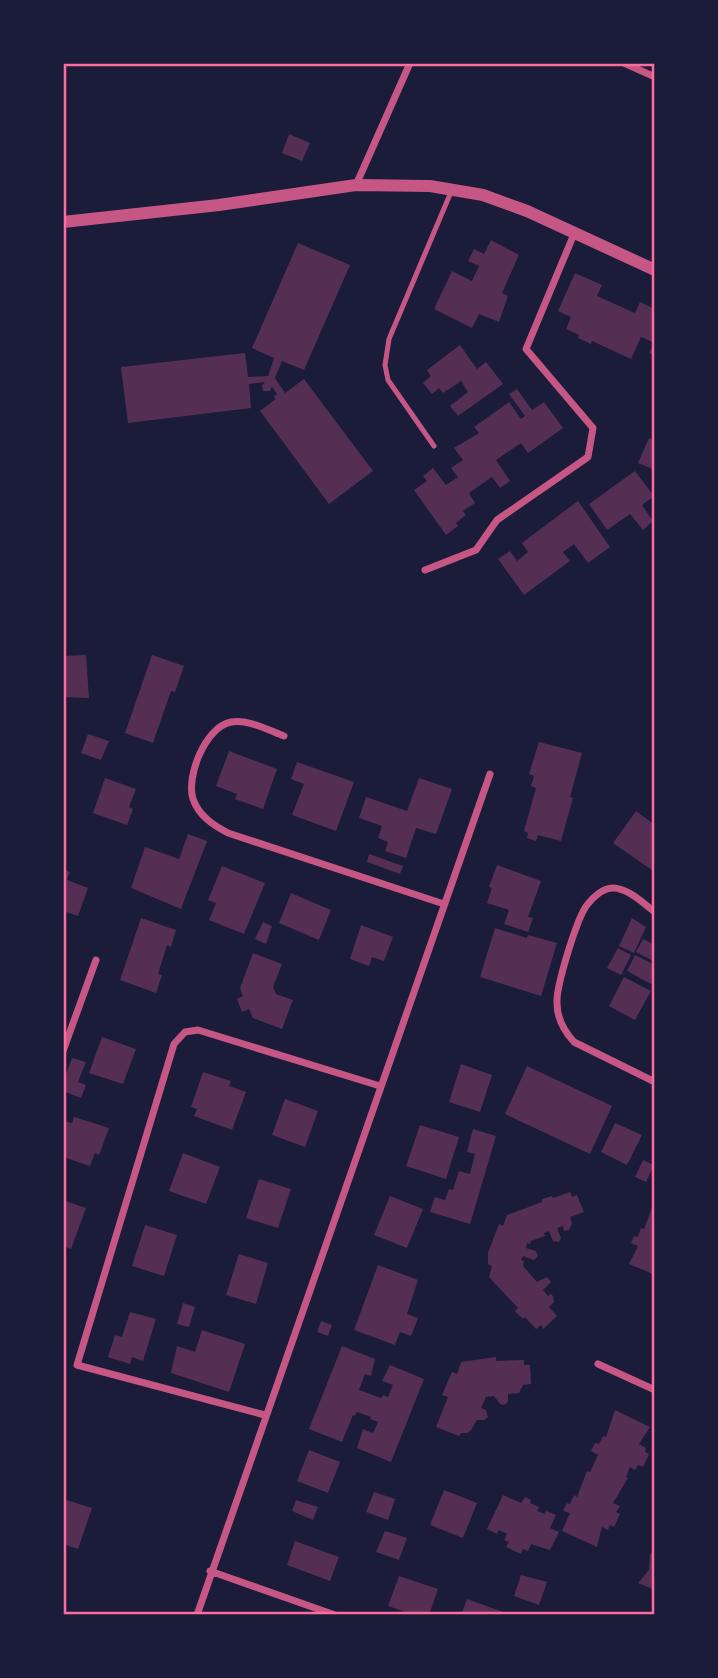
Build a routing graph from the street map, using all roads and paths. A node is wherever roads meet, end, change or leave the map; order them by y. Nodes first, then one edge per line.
1 (410, 63) edge
2 (624, 63) edge
3 (655, 77) edge
4 (356, 185) junction
5 (452, 189) junction
6 (63, 222) edge
7 (574, 234) junction
8 (655, 270) edge
9 (434, 446) dead end
10 (425, 570) dead end
11 (284, 736) dead end
12 (489, 774) dead end
13 (444, 904) junction
14 (655, 912) edge
15 (96, 960) dead end
16 (63, 1051) edge
17 (655, 1082) edge
18 (380, 1086) junction
19 (598, 1364) dead end
20 (655, 1390) edge
21 (265, 1415) junction
22 (210, 1572) junction
23 (197, 1615) edge
24 (335, 1615) edge

1 - 4 street
2 - 3 street
4 - 5 street
4 - 6 street
5 - 7 street
5 - 9 lane
7 - 8 street
7 - 10 street
11 - 13 street
12 - 13 street
13 - 18 street
14 - 17 street
15 - 16 street
18 - 21 street
18 - 21 street
19 - 20 street
21 - 22 street
22 - 23 street
22 - 24 street

